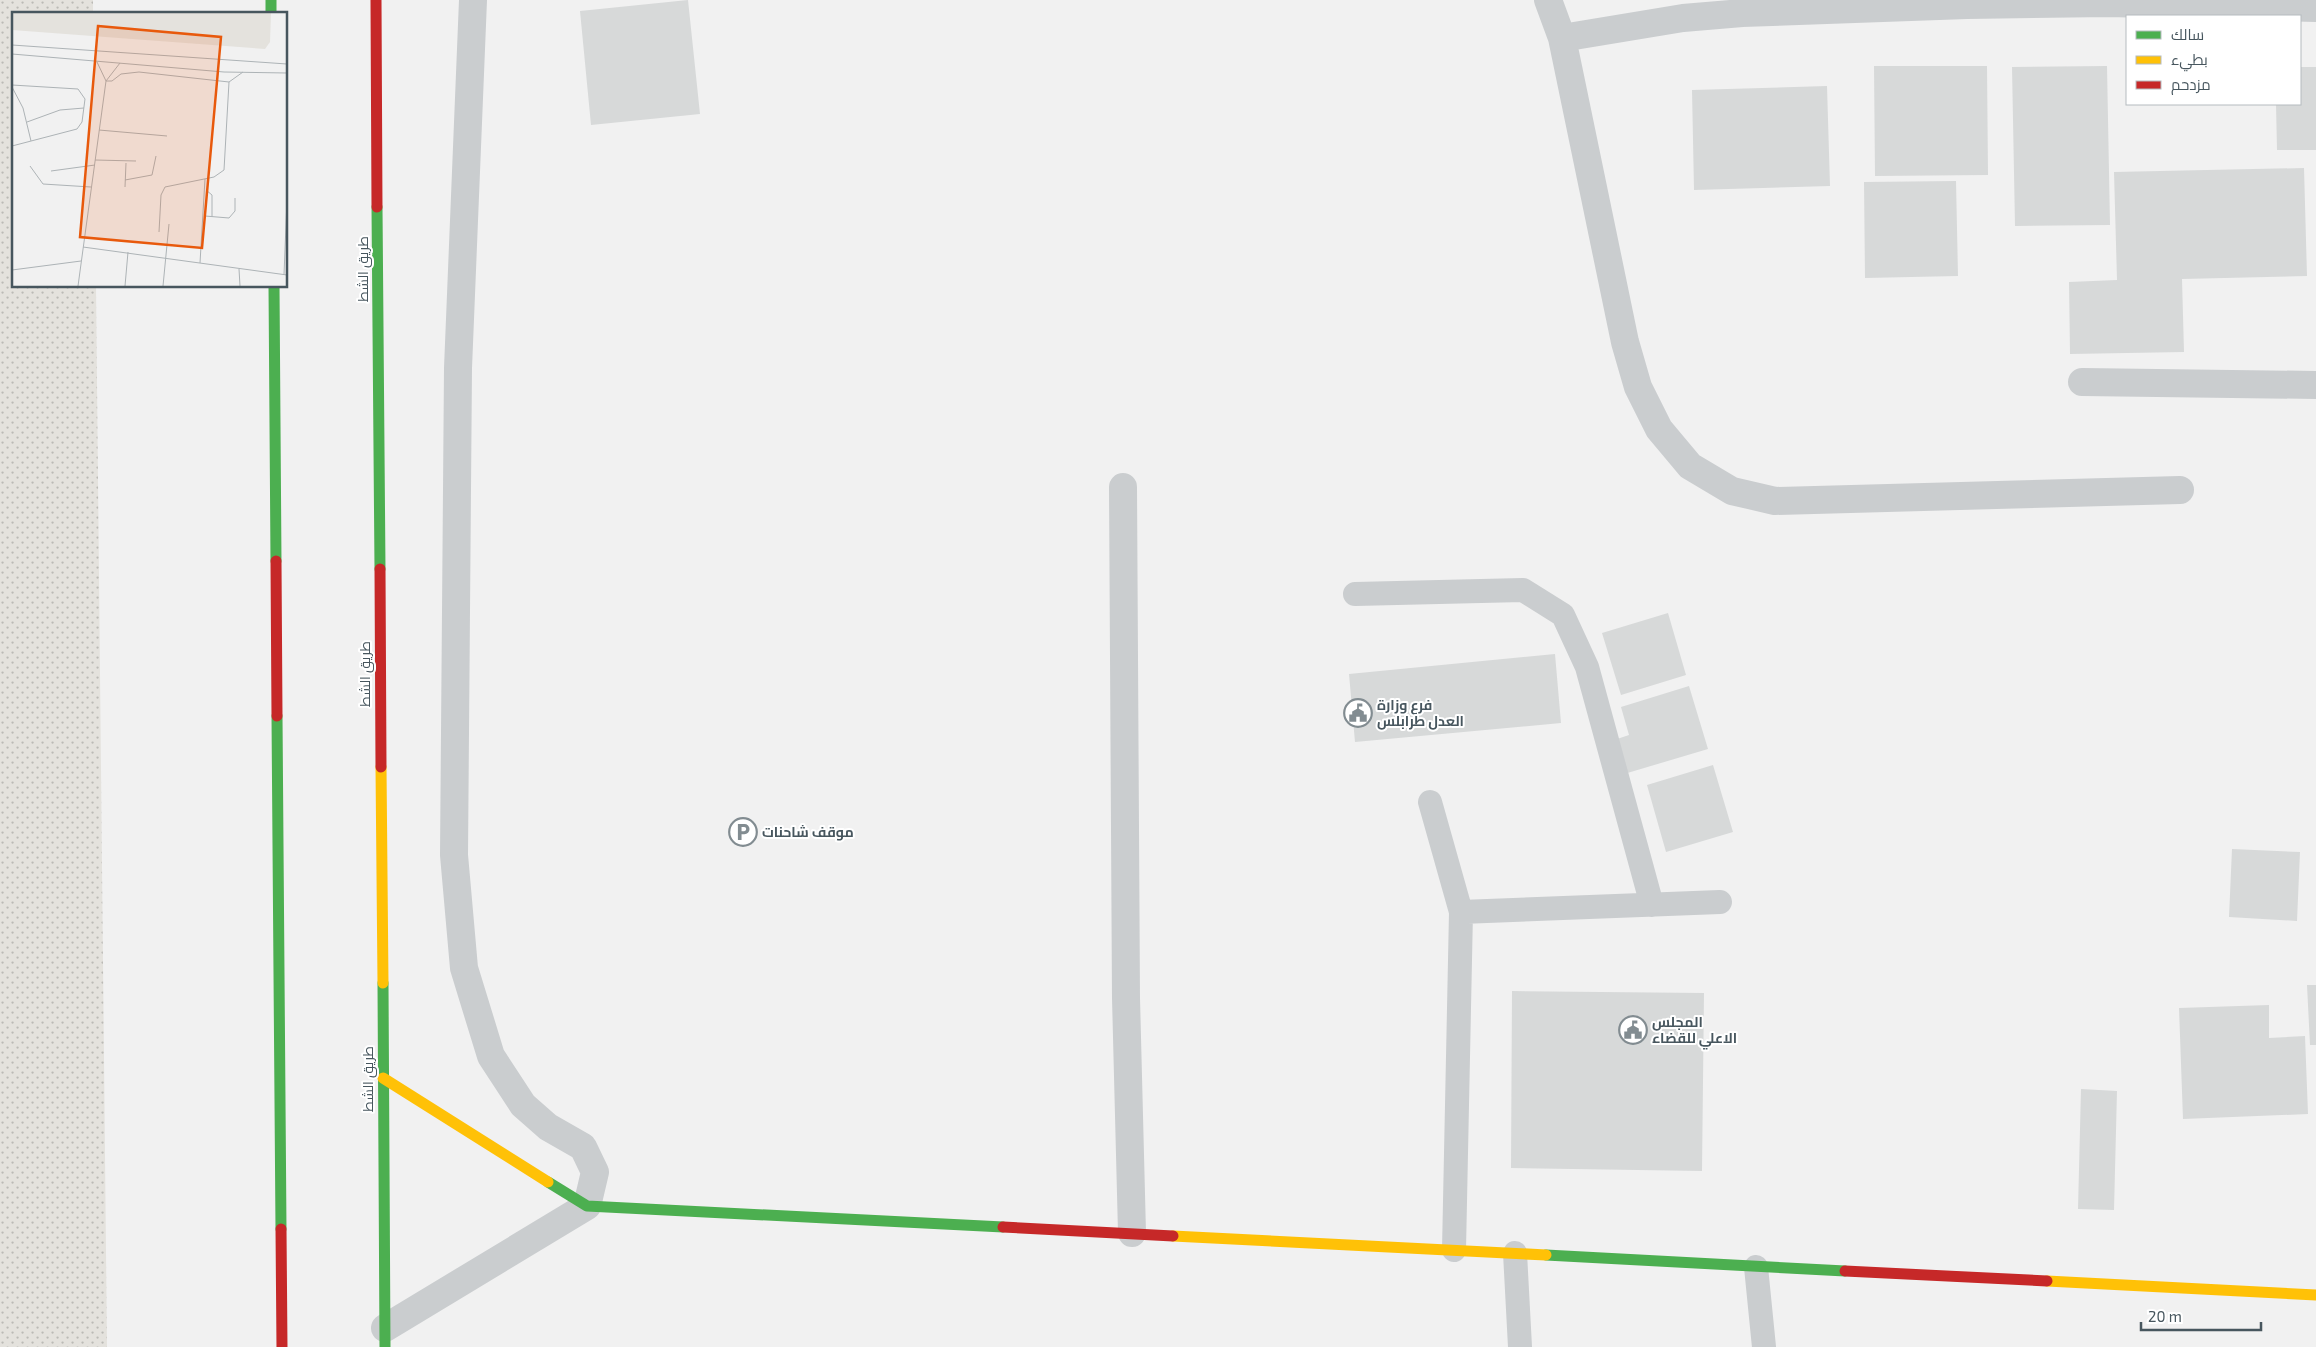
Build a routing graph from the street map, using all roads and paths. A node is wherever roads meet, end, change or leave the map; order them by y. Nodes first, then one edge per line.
1 (376, 0) edge
2 (473, 0) edge
3 (1548, 0) edge
4 (1967, 2) edge
5 (2316, 8) edge
6 (1683, 9) edge
7 (1562, 38) junction
8 (274, 288) edge
9 (2082, 382) dead end
10 (2316, 385) edge
11 (1123, 487) dead end
12 (2180, 490) dead end
13 (1354, 594) dead end
14 (1430, 802) dead end
15 (1720, 902) dead end
16 (1652, 905) junction
17 (1461, 912) junction
18 (383, 1078) junction
19 (587, 1206) junction
20 (1132, 1233) junction
21 (1454, 1250) junction
22 (1515, 1253) junction
23 (1756, 1267) junction
24 (2316, 1295) edge
25 (385, 1338) edge
26 (282, 1347) edge
27 (1520, 1347) edge
28 (1764, 1347) edge

1 - 18 main road, طريق الشط
2 - 19 street
3 - 7 street
4 - 5 street
4 - 6 street
6 - 7 street
7 - 12 street
8 - 26 main road
9 - 10 street
11 - 20 street
13 - 16 lane
14 - 17 lane
15 - 16 lane
16 - 17 lane
17 - 21 lane
18 - 19 main road
18 - 25 main road, طريق الشط
19 - 20 main road
19 - 25 street
20 - 21 main road
21 - 22 main road
22 - 23 main road
22 - 27 lane
23 - 24 main road
23 - 28 lane

